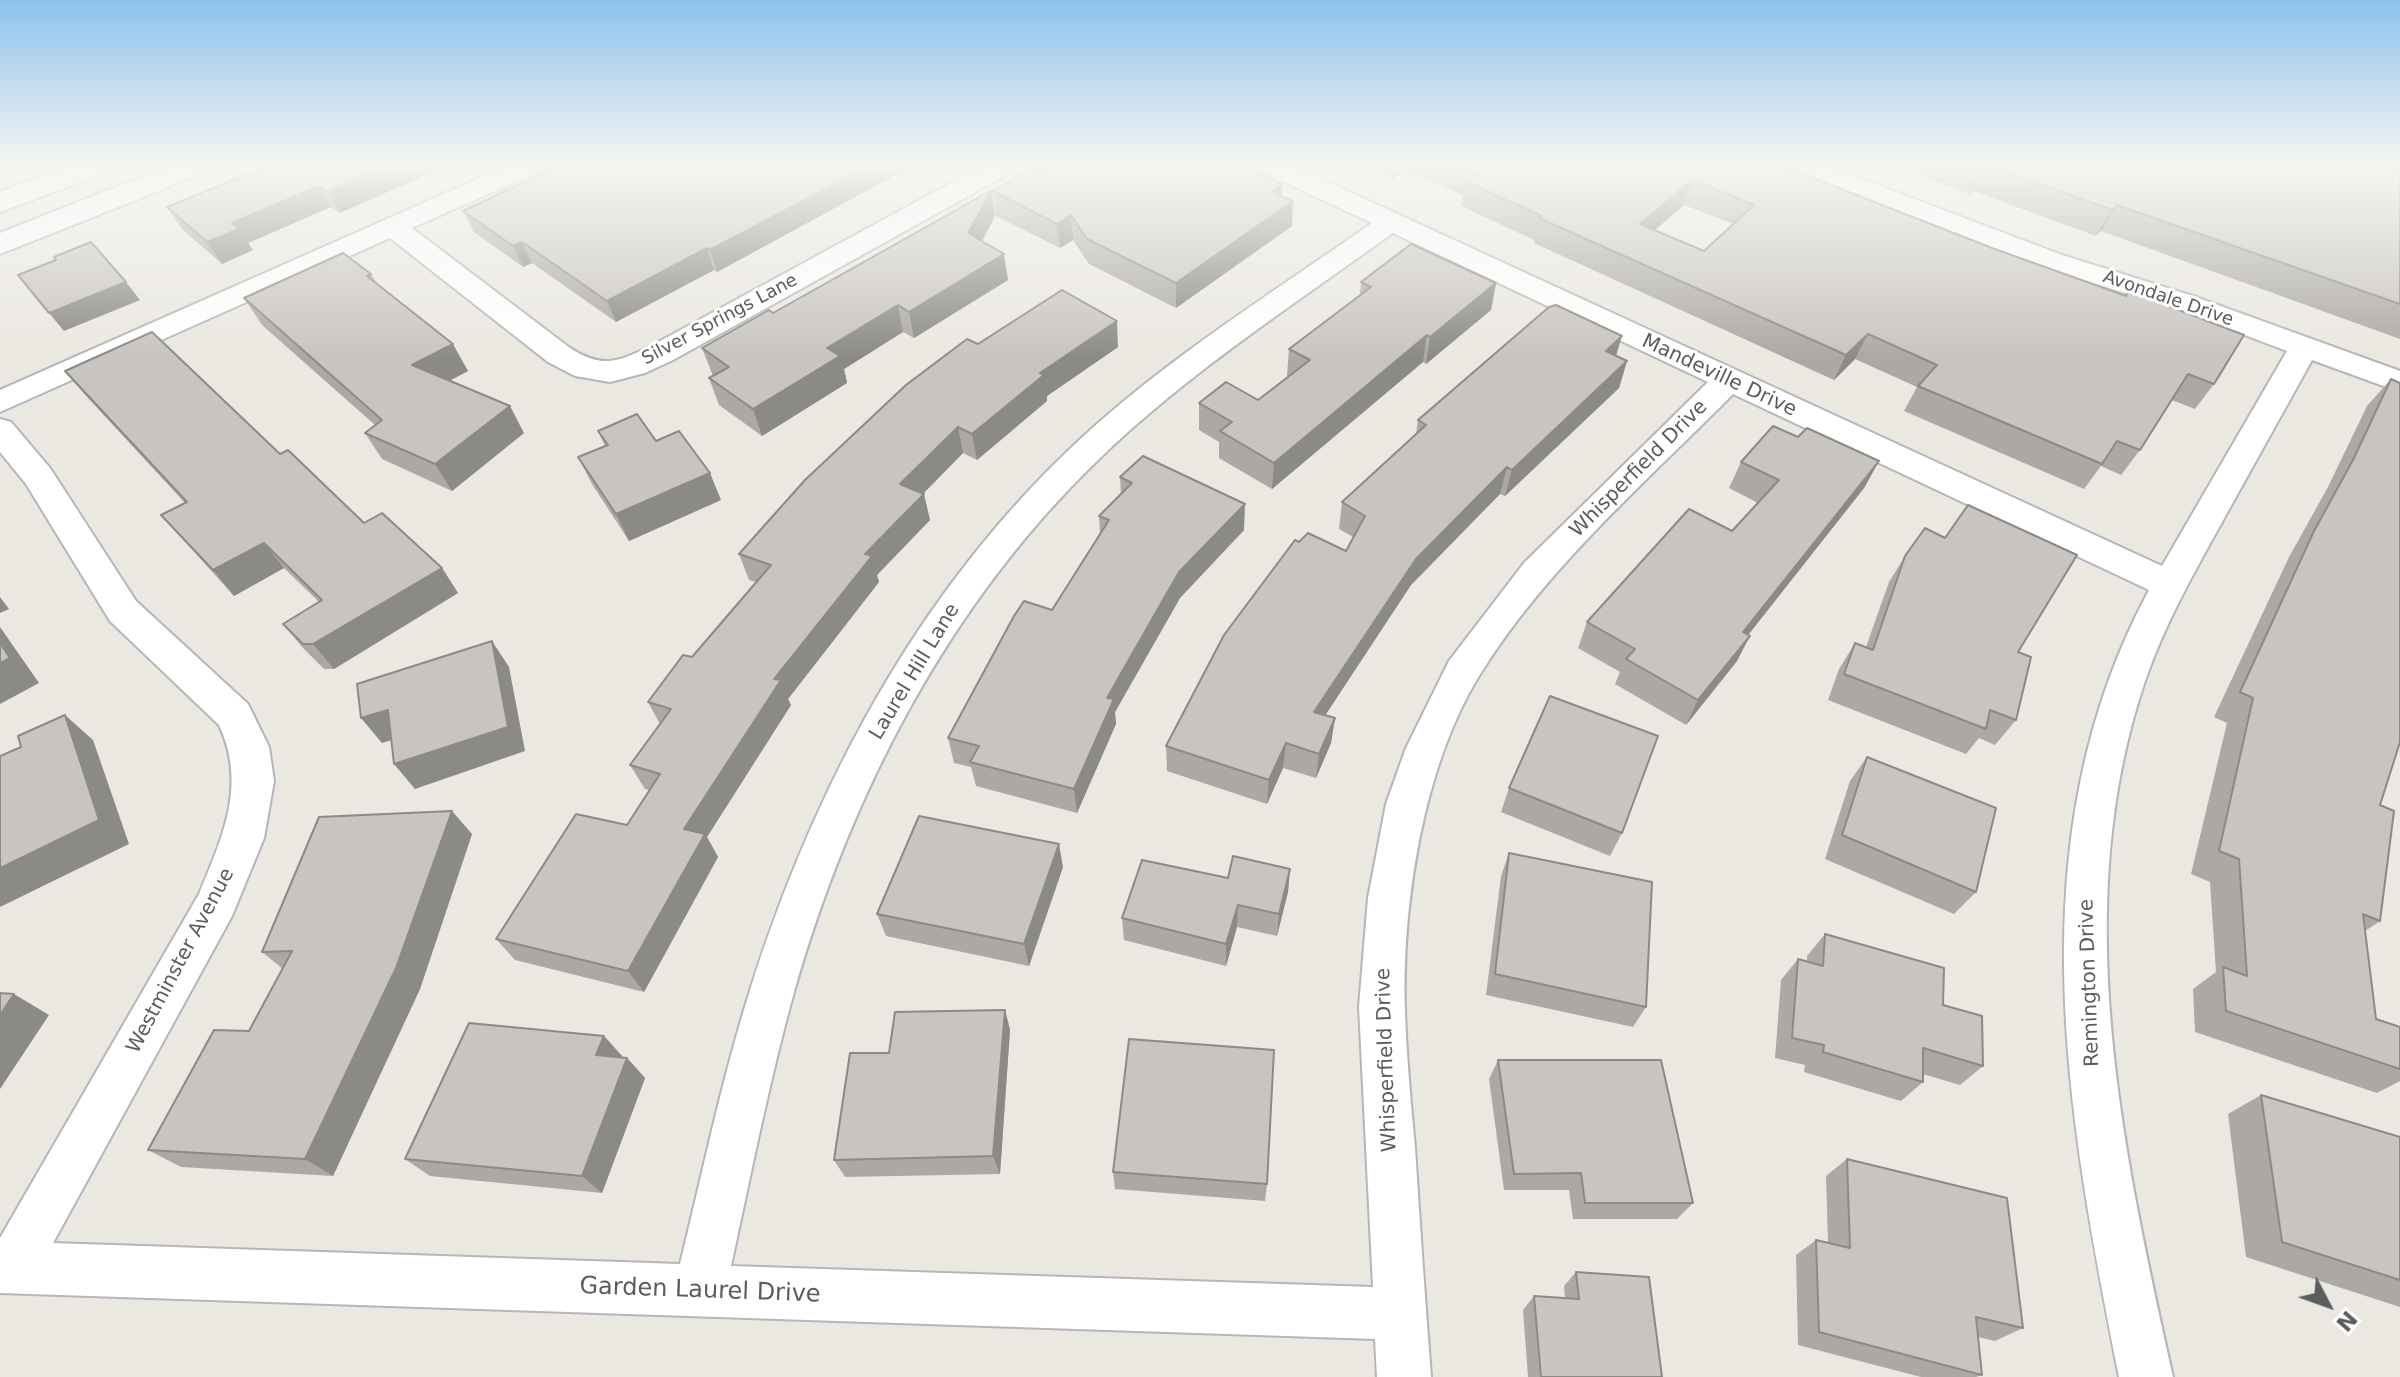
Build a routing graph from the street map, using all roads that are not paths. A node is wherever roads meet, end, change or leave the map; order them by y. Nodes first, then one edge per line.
1 (37, 229) edge
2 (388, 229) edge
3 (396, 229) edge
4 (886, 229) edge
5 (1381, 229) edge
6 (1403, 229) edge
7 (1968, 229) edge
8 (0, 244) edge
9 (2305, 346) junction
10 (1728, 381) junction
11 (2400, 382) edge
12 (0, 402) edge
13 (0, 430) edge
14 (2170, 585) junction
15 (6, 1267) edge
16 (699, 1291) junction
17 (1400, 1314) junction
18 (1404, 1377) edge
19 (2146, 1377) edge

1 - 8 main road
2 - 12 street
3 - 4 street, Silver Springs Lane
5 - 16 street, Laurel Hill Lane
6 - 10 street, Mandeville Drive
7 - 9 street, Avondale Drive
9 - 11 street, Avondale Drive
9 - 14 street, Remington Drive
10 - 14 street, Mandeville Drive
10 - 17 street, Whisperfield Drive
13 - 15 street, Westminster Avenue
14 - 19 street, Remington Drive
15 - 16 street, Garden Laurel Drive
16 - 17 street, Garden Laurel Drive
17 - 18 street, Whisperfield Drive

